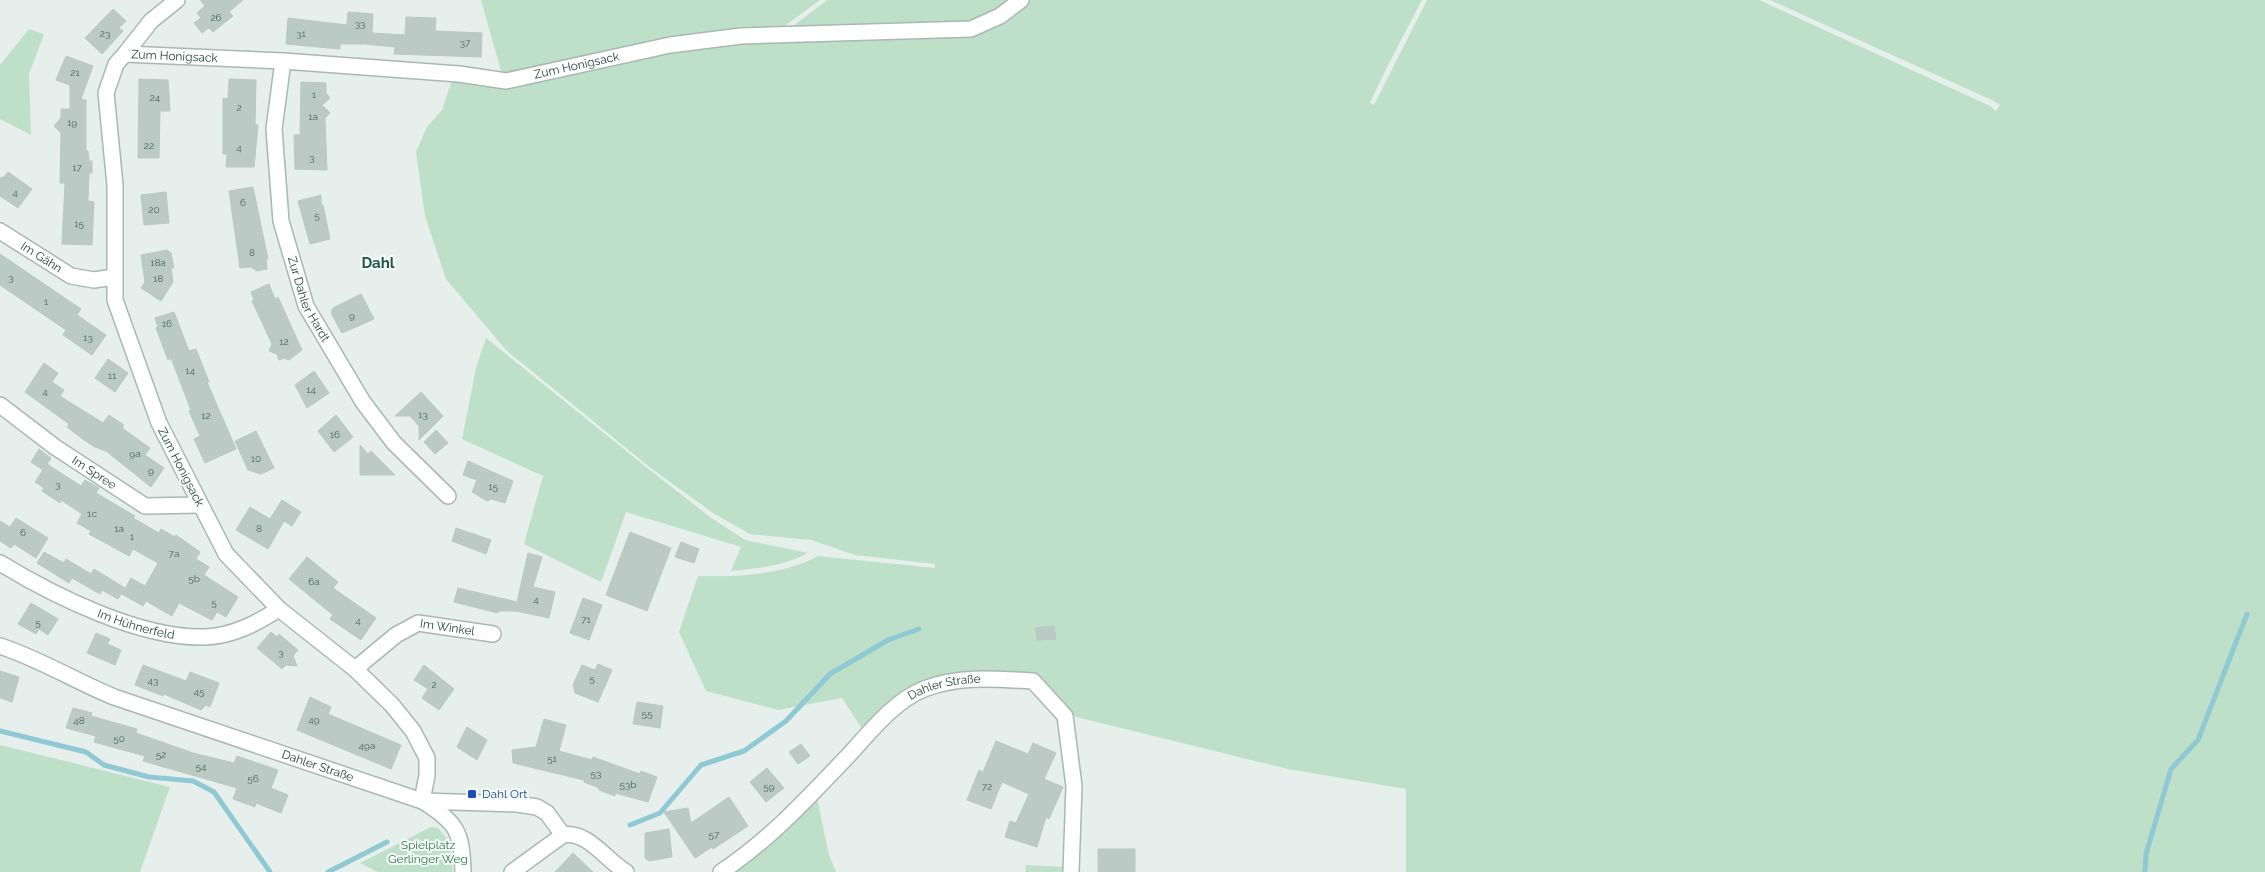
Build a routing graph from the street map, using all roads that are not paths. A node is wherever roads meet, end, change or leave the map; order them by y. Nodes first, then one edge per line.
1 (177, 0) edge
2 (1020, 0) edge
3 (125, 54) junction
4 (283, 61) junction
5 (0, 231) edge
6 (114, 278) junction
7 (0, 405) edge
8 (448, 496) dead end
9 (200, 505) junction
10 (0, 563) edge
11 (279, 609) junction
12 (493, 634) dead end
13 (0, 646) edge
14 (355, 669) junction
15 (422, 801) junction
16 (563, 835) junction
17 (464, 872) edge
18 (512, 872) edge
19 (626, 872) edge
20 (722, 872) edge
21 (1071, 872) edge

1 - 3 street, Zum Honigsack
2 - 4 street, Zum Honigsack
3 - 4 street, Zum Honigsack
3 - 6 street, Zum Honigsack
4 - 8 street, Zur Dahler Hardt
5 - 6 street, Im Gähn
6 - 9 street, Zum Honigsack
7 - 9 street, Im Spree
9 - 11 street, Zum Honigsack
10 - 11 street, Im Hühnerfeld
11 - 14 street, Zum Honigsack
12 - 14 street, Im Winkel
13 - 15 street, Dahler Straße
14 - 15 street, Zum Honigsack
15 - 16 street, Dahler Straße
15 - 17 street
16 - 18 street
16 - 19 street
20 - 21 street, Dahler Straße

